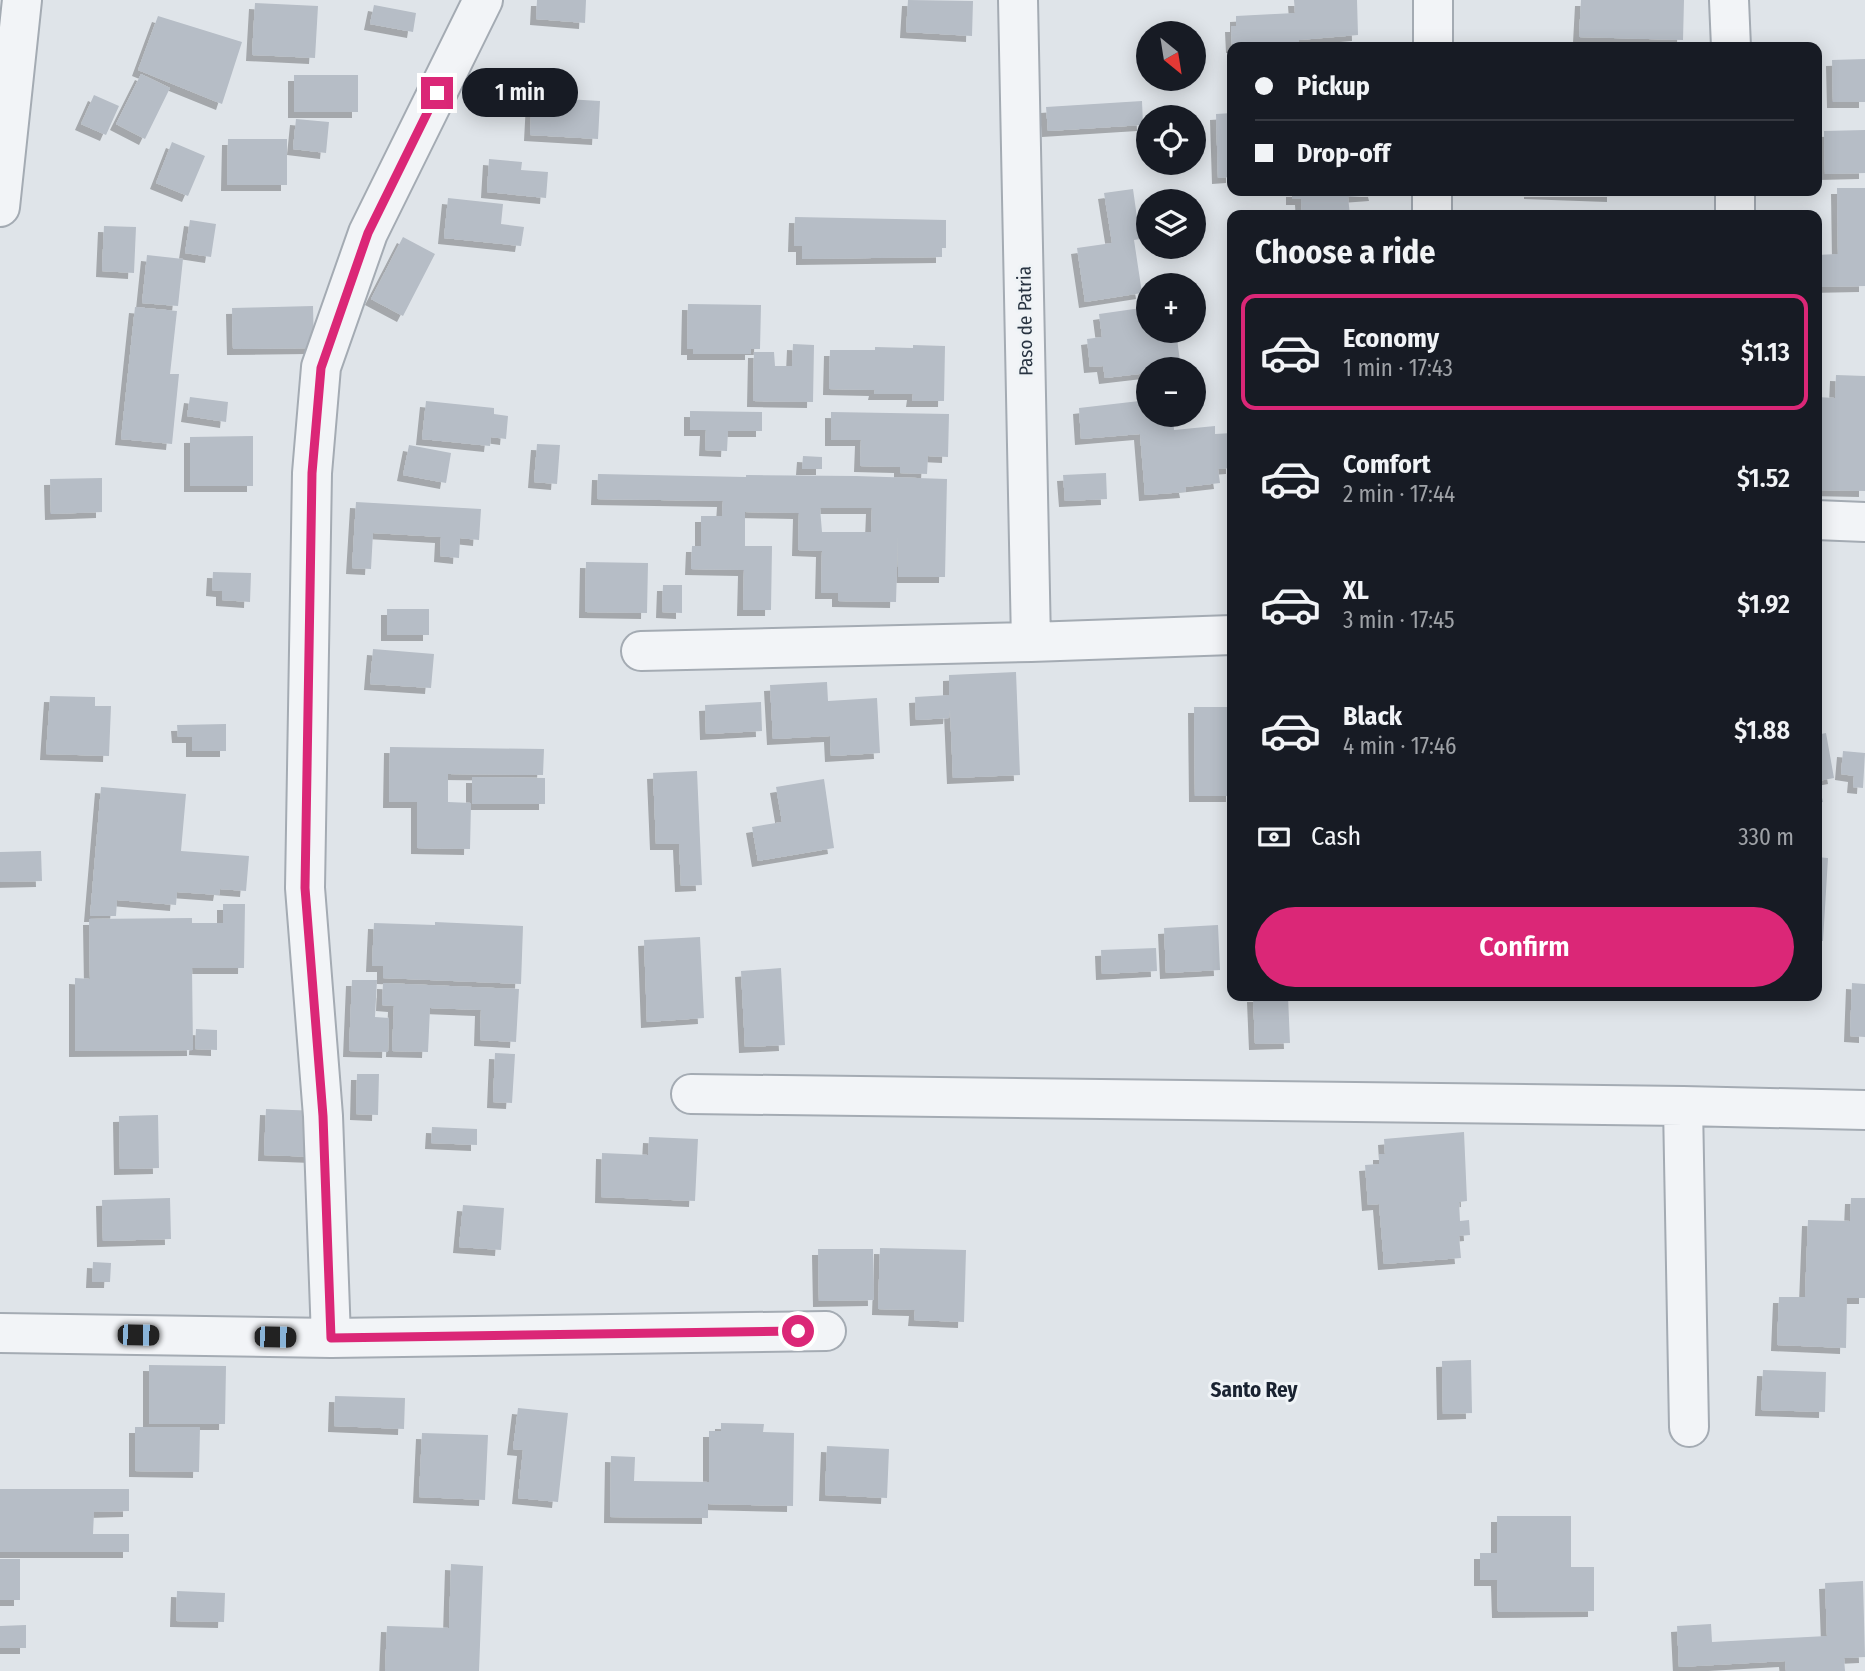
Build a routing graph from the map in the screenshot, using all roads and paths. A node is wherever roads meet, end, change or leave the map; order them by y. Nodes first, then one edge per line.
1 (22, 0) edge
2 (483, 0) edge
3 (1018, 0) edge
4 (1433, 0) edge
5 (1729, 0) edge
6 (1433, 42) edge
7 (1731, 42) edge
8 (0, 207) edge
9 (1822, 520) edge
10 (1865, 522) edge
11 (1227, 635) edge
12 (1031, 642) junction
13 (641, 651) dead end
14 (691, 1094) dead end
15 (1684, 1106) junction
16 (1865, 1111) edge
17 (826, 1331) dead end
18 (0, 1333) edge
19 (331, 1338) junction
20 (1689, 1427) dead end

1 - 8 street
2 - 19 street
3 - 12 street, Paso de Patria
4 - 6 street
5 - 7 street
9 - 10 street
11 - 12 street
12 - 13 street
14 - 15 street
15 - 16 street
15 - 20 street
17 - 19 street
18 - 19 street

